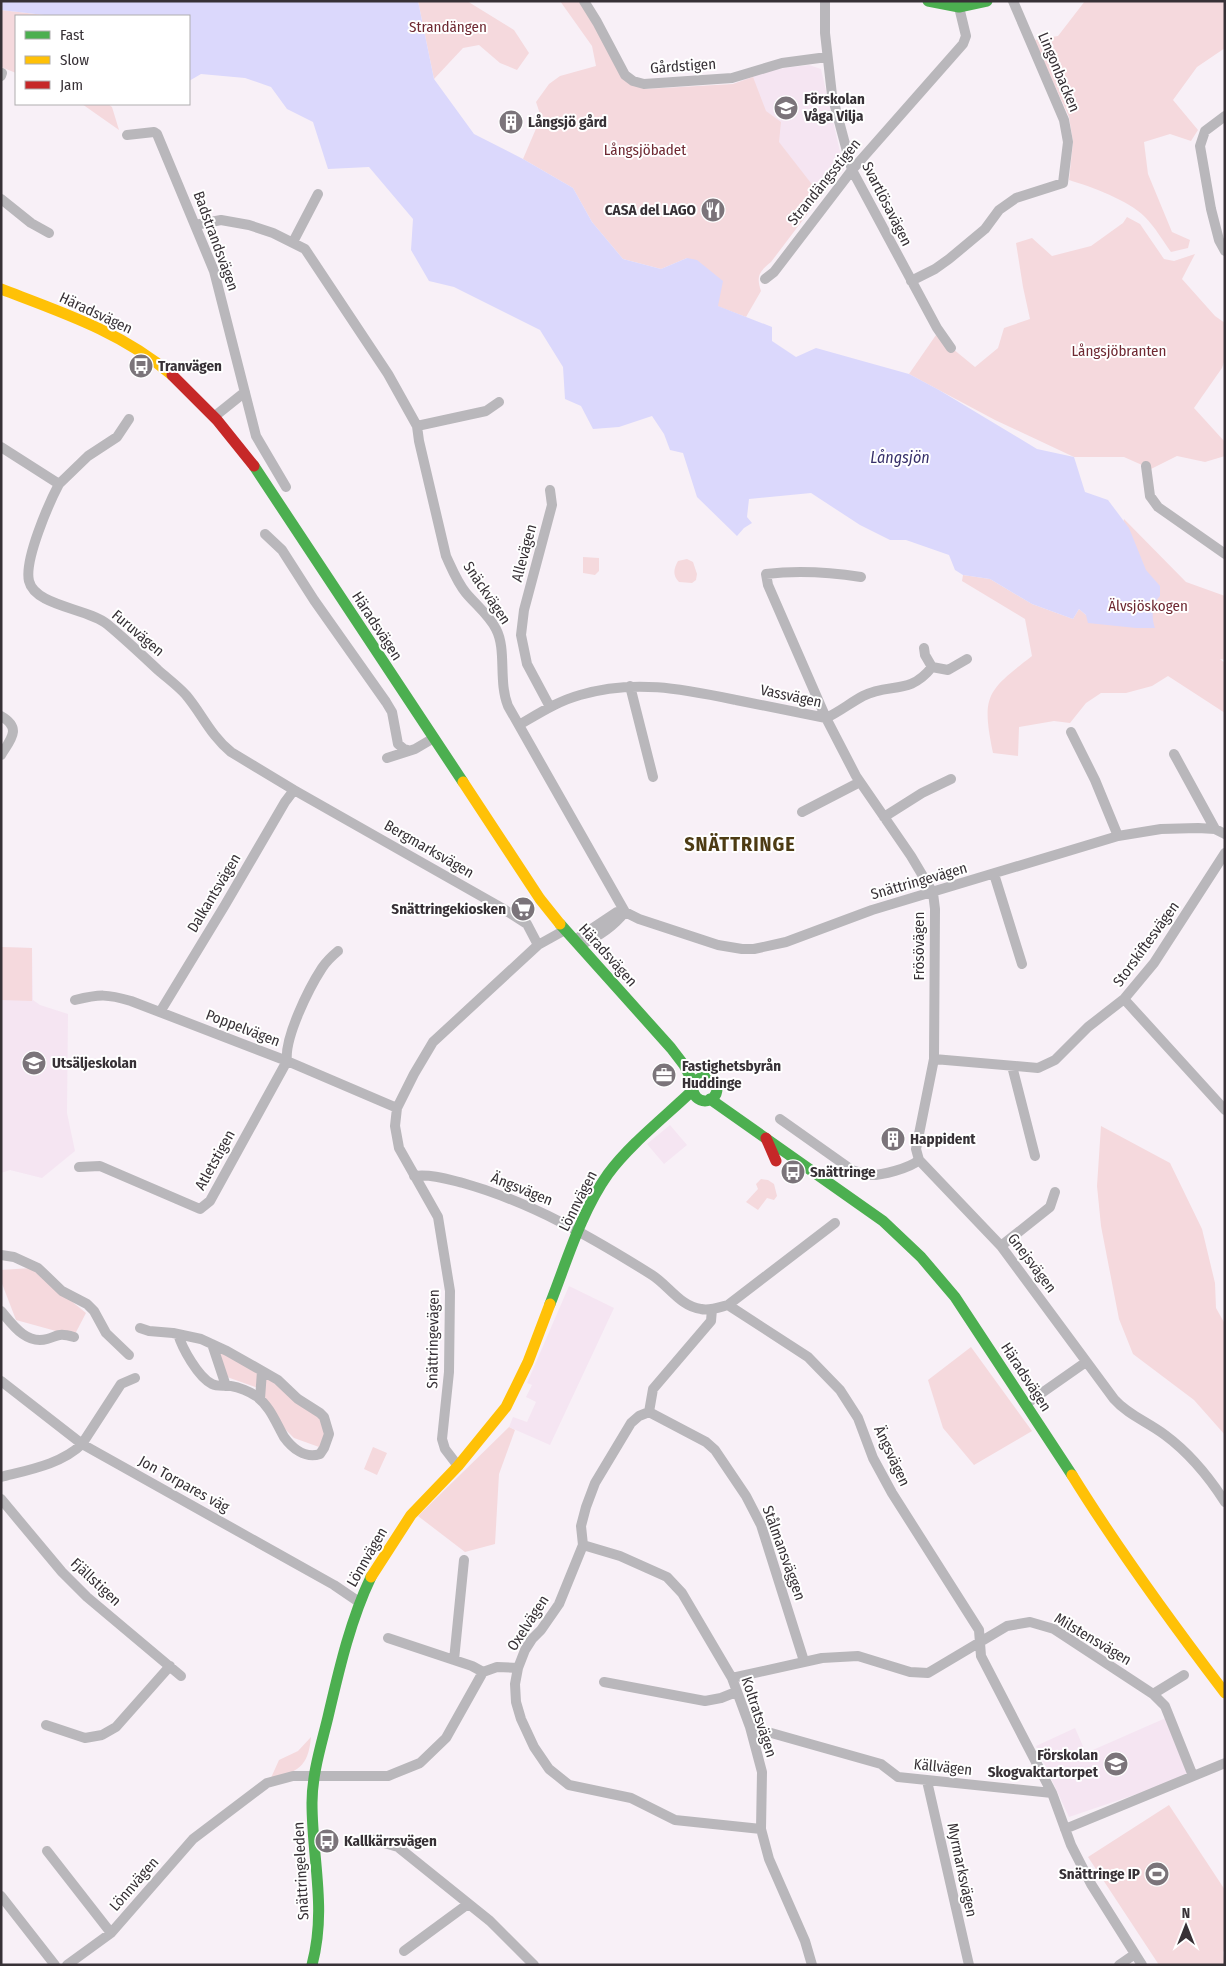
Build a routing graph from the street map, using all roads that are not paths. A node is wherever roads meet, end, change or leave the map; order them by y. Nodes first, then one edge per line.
1 (584, 1) edge
2 (825, 1) edge
3 (928, 1) edge
4 (987, 1) edge
5 (1012, 1) edge
6 (959, 7) junction
7 (828, 57) junction
8 (1225, 116) edge
9 (127, 135) dead end
10 (852, 170) junction
11 (318, 194) dead end
12 (1, 199) edge
13 (196, 225) junction
14 (49, 233) dead end
15 (293, 242) junction
16 (1225, 251) edge
17 (765, 280) dead end
18 (911, 281) junction
19 (1, 289) edge
20 (951, 348) dead end
21 (245, 392) junction
22 (499, 402) dead end
23 (215, 416) junction
24 (129, 419) dead end
25 (417, 426) junction
26 (1, 447) edge
27 (1146, 466) dead end
28 (59, 484) junction
29 (286, 487) dead end
30 (550, 490) dead end
31 (265, 534) dead end
32 (1225, 554) edge
33 (861, 577) dead end
34 (924, 648) dead end
35 (967, 660) dead end
36 (932, 667) junction
37 (630, 686) junction
38 (550, 707) junction
39 (1, 716) edge
40 (826, 718) junction
41 (519, 725) junction
42 (1071, 732) dead end
43 (432, 739) junction
44 (408, 750) junction
45 (1174, 754) dead end
46 (1, 755) edge
47 (387, 758) dead end
48 (653, 777) dead end
49 (951, 779) dead end
50 (860, 782) junction
51 (294, 790) junction
52 (802, 812) dead end
53 (884, 816) junction
54 (1215, 829) junction
55 (1225, 834) edge
56 (1118, 836) junction
57 (1225, 853) edge
58 (994, 874) junction
59 (933, 893) junction
60 (625, 912) junction
61 (565, 930) junction
62 (577, 943) junction
63 (538, 945) junction
64 (338, 951) dead end
65 (1022, 964) dead end
66 (75, 1000) dead end
67 (1124, 1000) junction
68 (160, 1012) junction
69 (934, 1059) junction
70 (287, 1061) junction
71 (1012, 1066) junction
72 (702, 1091) junction
73 (397, 1108) junction
74 (1225, 1110) edge
75 (780, 1119) dead end
76 (765, 1137) junction
77 (1035, 1156) dead end
78 (776, 1160) dead end
79 (919, 1160) junction
80 (79, 1167) dead end
81 (817, 1174) junction
82 (799, 1175) dead end
83 (414, 1176) junction
84 (1054, 1192) dead end
85 (835, 1223) dead end
86 (578, 1231) junction
87 (1001, 1246) junction
88 (1, 1255) edge
89 (728, 1306) junction
90 (712, 1309) junction
91 (1, 1311) edge
92 (140, 1328) dead end
93 (178, 1334) junction
94 (74, 1337) dead end
95 (212, 1344) junction
96 (129, 1355) dead end
97 (1086, 1362) junction
98 (262, 1371) junction
99 (135, 1378) dead end
100 (1, 1381) edge
101 (226, 1386) junction
102 (260, 1399) junction
103 (1026, 1404) junction
104 (649, 1412) junction
105 (82, 1444) junction
106 (458, 1466) junction
107 (1, 1476) edge
108 (1, 1499) edge
109 (1225, 1502) edge
110 (583, 1545) junction
111 (464, 1560) dead end
112 (359, 1602) junction
113 (388, 1638) dead end
114 (979, 1643) junction
115 (454, 1660) junction
116 (804, 1662) junction
117 (170, 1666) junction
118 (518, 1668) junction
119 (483, 1672) junction
120 (1184, 1675) dead end
121 (181, 1676) dead end
122 (732, 1678) junction
123 (604, 1682) dead end
124 (736, 1692) junction
125 (1225, 1693) edge
126 (1153, 1694) junction
127 (46, 1725) dead end
128 (750, 1727) junction
129 (1225, 1763) edge
130 (314, 1776) junction
131 (1193, 1776) junction
132 (928, 1781) junction
133 (1052, 1793) junction
134 (761, 1829) junction
135 (1065, 1829) junction
136 (367, 1838) dead end
137 (47, 1851) dead end
138 (1, 1896) edge
139 (468, 1904) junction
140 (111, 1933) junction
141 (404, 1951) dead end
142 (1136, 1954) junction
143 (55, 1965) edge
144 (67, 1965) edge
145 (312, 1965) edge
146 (534, 1965) edge
147 (812, 1965) edge
148 (969, 1965) edge
149 (1119, 1965) edge
150 (1142, 1965) edge

1 - 7 street, Gårdstigen
2 - 7 street, Svartlösavägen
3 - 6 street
4 - 6 street
5 - 18 street, Lingonbacken
6 - 10 street, Strandängsstigen
7 - 10 street, Svartlösavägen
8 - 16 street
9 - 13 street, Badstrandsvägen
10 - 17 street, Strandängsstigen
10 - 18 street, Svartlösavägen
11 - 15 street
12 - 14 street
13 - 15 street, Snäckvägen
13 - 21 street, Badstrandsvägen
15 - 25 street, Snäckvägen
18 - 20 street, Svartlösavägen
19 - 23 street, Häradsvägen
21 - 23 street
21 - 29 street, Badstrandsvägen
22 - 25 street
23 - 43 street, Häradsvägen
24 - 28 street, Furuvägen
25 - 41 street, Snäckvägen
26 - 28 street
27 - 32 street
28 - 51 street, Furuvägen
30 - 38 street, Allevägen
31 - 44 street
33 - 40 street, Frösövägen
34 - 36 street
35 - 36 street
36 - 40 street, Vassvägen
37 - 38 street, Vassvägen
37 - 40 street, Vassvägen
37 - 48 street
38 - 41 street, Vassvägen
39 - 46 street
40 - 50 street, Frösövägen
41 - 60 street, Snäckvägen
42 - 56 street
43 - 44 street
43 - 61 street, Häradsvägen
44 - 47 street
45 - 54 street
49 - 53 street
50 - 52 street
50 - 53 street, Frösövägen
51 - 63 street, Bergmarksvägen
51 - 68 street, Dalkantsvägen
53 - 59 street, Frösövägen
54 - 55 street, Snättringevägen
54 - 56 street, Snättringevägen
56 - 58 street, Snättringevägen
57 - 67 street, Storskiftesvägen
58 - 59 street, Snättringevägen
58 - 65 street
59 - 60 street, Snättringevägen
59 - 69 street, Frösövägen
60 - 62 street
61 - 62 street, Häradsvägen
61 - 63 street, Snättringevägen
62 - 72 street, Häradsvägen
63 - 73 street, Snättringevägen
64 - 70 street
66 - 68 street, Poppelvägen
67 - 71 street, Storskiftesvägen
67 - 74 street
68 - 70 street, Poppelvägen
69 - 71 street
69 - 79 street, Frösövägen
70 - 73 street, Poppelvägen
70 - 80 street, Atletstigen
71 - 77 street
72 - 76 street, Häradsvägen
72 - 86 street, Lönnvägen
73 - 83 street, Snättringevägen
75 - 79 street
76 - 78 street
76 - 81 street, Häradsvägen
79 - 87 street, Gnejsvägen
81 - 82 street
81 - 103 street, Häradsvägen
83 - 86 street, Ängsvägen
83 - 106 street, Snättringevägen
84 - 87 street
85 - 89 street
86 - 90 street, Ängsvägen
86 - 106 street, Lönnvägen
87 - 97 street, Gnejsvägen
88 - 96 street
89 - 90 street, Ängsvägen
89 - 114 street, Ängsvägen
90 - 104 street
91 - 94 street
92 - 93 street
93 - 95 street
93 - 101 street
95 - 98 street
95 - 101 street
97 - 103 street
97 - 109 street, Gnejsvägen
98 - 102 street
98 - 102 street
99 - 105 street
100 - 105 street, Jon Torpares väg
101 - 102 street
103 - 125 street, Häradsvägen
104 - 110 street, Oxelvägen
104 - 116 street, Stålmansväggen
105 - 107 street
105 - 112 street, Jon Torpares väg
106 - 112 street, Lönnvägen
108 - 117 street, Fjällstigen
110 - 118 street, Oxelvägen
110 - 122 street, Koltratsvägen
111 - 115 street
112 - 130 street, Lönnvägen
113 - 115 street
114 - 116 street, Milstensvägen
114 - 126 street, Milstensvägen
114 - 133 street, Ängsvägen
115 - 119 street
116 - 122 street, Milstensvägen
117 - 121 street, Fjällstigen
117 - 127 street
118 - 119 street
118 - 134 street, Oxelvägen
119 - 130 street
120 - 126 street
122 - 124 street, Koltratsvägen
123 - 124 street
124 - 128 street, Koltratsvägen
126 - 131 street, Milstensvägen
128 - 132 street, Källvägen
128 - 134 street, Koltratsvägen
129 - 131 street
130 - 140 street, Lönnvägen
130 - 145 street, Snättringeleden
131 - 135 street
132 - 133 street, Källvägen
132 - 148 street, Myrmarksvägen
133 - 135 street, Ängsvägen
134 - 147 street, Koltratsvägen
135 - 142 street, Ängsvägen
136 - 139 street
137 - 140 street
138 - 143 street
139 - 141 street
139 - 146 street
140 - 144 street, Lönnvägen
142 - 149 street
142 - 150 street, Ängsvägen

